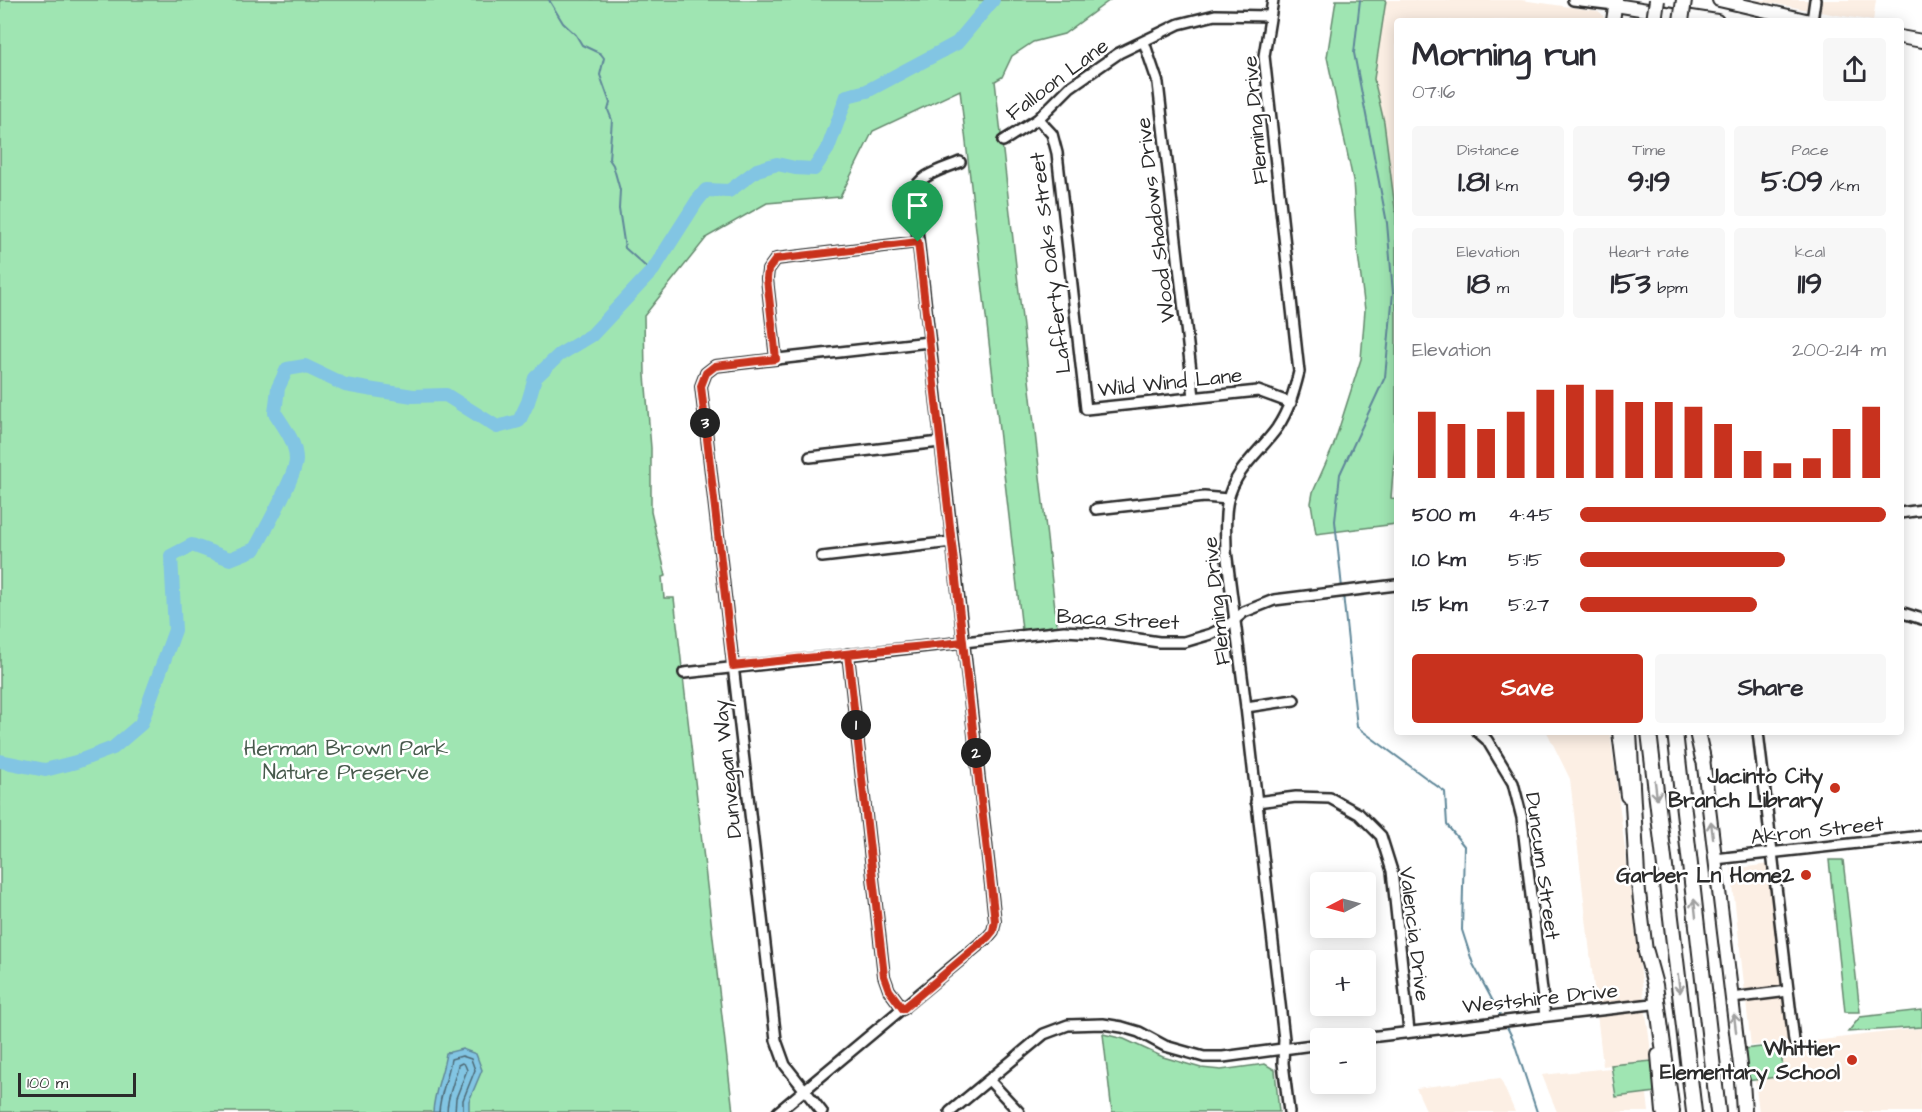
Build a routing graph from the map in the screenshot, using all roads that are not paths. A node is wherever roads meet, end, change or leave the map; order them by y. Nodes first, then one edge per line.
1 (1273, 0) edge
2 (1573, 0) edge
3 (1657, 0) edge
4 (1684, 0) edge
5 (1720, 0) edge
6 (1815, 0) edge
7 (1615, 3) edge
8 (1270, 16) junction
9 (1613, 18) edge
10 (1654, 18) edge
11 (1681, 18) edge
12 (1701, 18) edge
13 (1718, 18) edge
14 (1798, 18) edge
15 (1812, 18) edge
16 (1904, 38) edge
17 (1922, 41) edge
18 (1144, 42) junction
19 (1038, 119) junction
20 (1003, 141) dead end
21 (960, 162) dead end
22 (918, 242) junction
23 (929, 342) junction
24 (776, 359) junction
25 (1194, 397) junction
26 (1291, 403) junction
27 (1086, 409) joint
28 (940, 442) junction
29 (810, 457) dead end
30 (1228, 499) junction
31 (1096, 509) dead end
32 (1922, 510) edge
33 (1904, 512) edge
34 (952, 542) junction
35 (822, 557) dead end
36 (1394, 585) edge
37 (1904, 613) edge
38 (1234, 619) junction
39 (1922, 619) edge
40 (963, 642) junction
41 (848, 654) junction
42 (733, 666) junction
43 (684, 673) dead end
44 (1294, 700) dead end
45 (1246, 707) junction
46 (1481, 735) edge
47 (1619, 735) edge
48 (1629, 735) edge
49 (1649, 735) edge
50 (1675, 735) edge
51 (1699, 735) edge
52 (1758, 735) edge
53 (1703, 759) joint
54 (1256, 802) junction
55 (1922, 836) edge
56 (1772, 852) junction
57 (1715, 859) junction
58 (1637, 875) junction
59 (1646, 952) junction
60 (1788, 991) junction
61 (1732, 998) junction
62 (1652, 1004) junction
63 (903, 1009) junction
64 (1545, 1016) junction
65 (1409, 1031) junction
66 (1376, 1036) edge
67 (1794, 1041) dead end
68 (1310, 1046) edge
69 (1283, 1050) junction
70 (988, 1080) junction
71 (1742, 1082) joint
72 (804, 1091) junction
73 (778, 1112) edge
74 (822, 1112) edge
75 (950, 1112) edge
76 (1018, 1112) edge
77 (1289, 1112) edge
78 (1663, 1112) edge
79 (1672, 1112) edge
80 (1694, 1112) edge
81 (1718, 1112) edge
82 (1745, 1112) edge

1 - 8 street, Fleming Drive
2 - 7 street
3 - 10 highway, bridge
4 - 11 highway, bridge
5 - 13 main road
5 - 14 main road
6 - 15 street
7 - 9 main road
7 - 12 main road
8 - 18 street, Falloon Lane
8 - 26 street, Fleming Drive
16 - 17 main road
18 - 19 street, Falloon Lane
18 - 25 street, Wood Shadows Drive
19 - 20 street, Falloon Lane
19 - 27 street, Lafferty Oaks Street
21 - 22 street
22 - 23 street
22 - 24 street
23 - 24 street
23 - 28 street
24 - 42 street, Dunvegan Way
25 - 26 street, Wild Wind Lane
25 - 27 street, Wild Wind Lane
26 - 30 street, Fleming Drive
28 - 29 street
28 - 34 street
30 - 31 street
30 - 38 street, Fleming Drive
32 - 33 street
34 - 35 street
34 - 40 street
36 - 38 street, Baca Street
37 - 39 street
38 - 40 street, Baca Street
38 - 45 street, Fleming Drive
40 - 41 street, Baca Street
40 - 63 street
41 - 42 street, Baca Street
41 - 63 street
42 - 43 street, Baca Street
42 - 72 street, Dunvegan Way
44 - 45 street
45 - 54 street, Fleming Drive
46 - 64 street, Duncum Street
47 - 58 main road
48 - 58 highway
49 -> 80 highway
81 -> 50 highway
51 - 53 highway
52 - 56 street
57 -> 53 main road
54 - 65 street, Valencia Drive
54 - 69 street, Fleming Drive
55 - 56 street, Akron Street
56 - 57 street, Akron Street
56 - 60 street
57 - 61 main road
58 - 59 main road
59 - 62 main road
59 - 79 highway
60 - 61 street
60 - 67 street
71 -> 61 main road
62 - 64 street, Westshire Drive
62 - 78 main road
63 - 72 street
64 - 65 street, Westshire Drive
65 - 66 street, Westshire Drive
68 - 69 street
69 - 70 street
69 - 77 street, Fleming Drive
70 - 75 street
70 - 76 street
71 - 82 highway
72 - 73 street
72 - 74 street, Dunvegan Way

